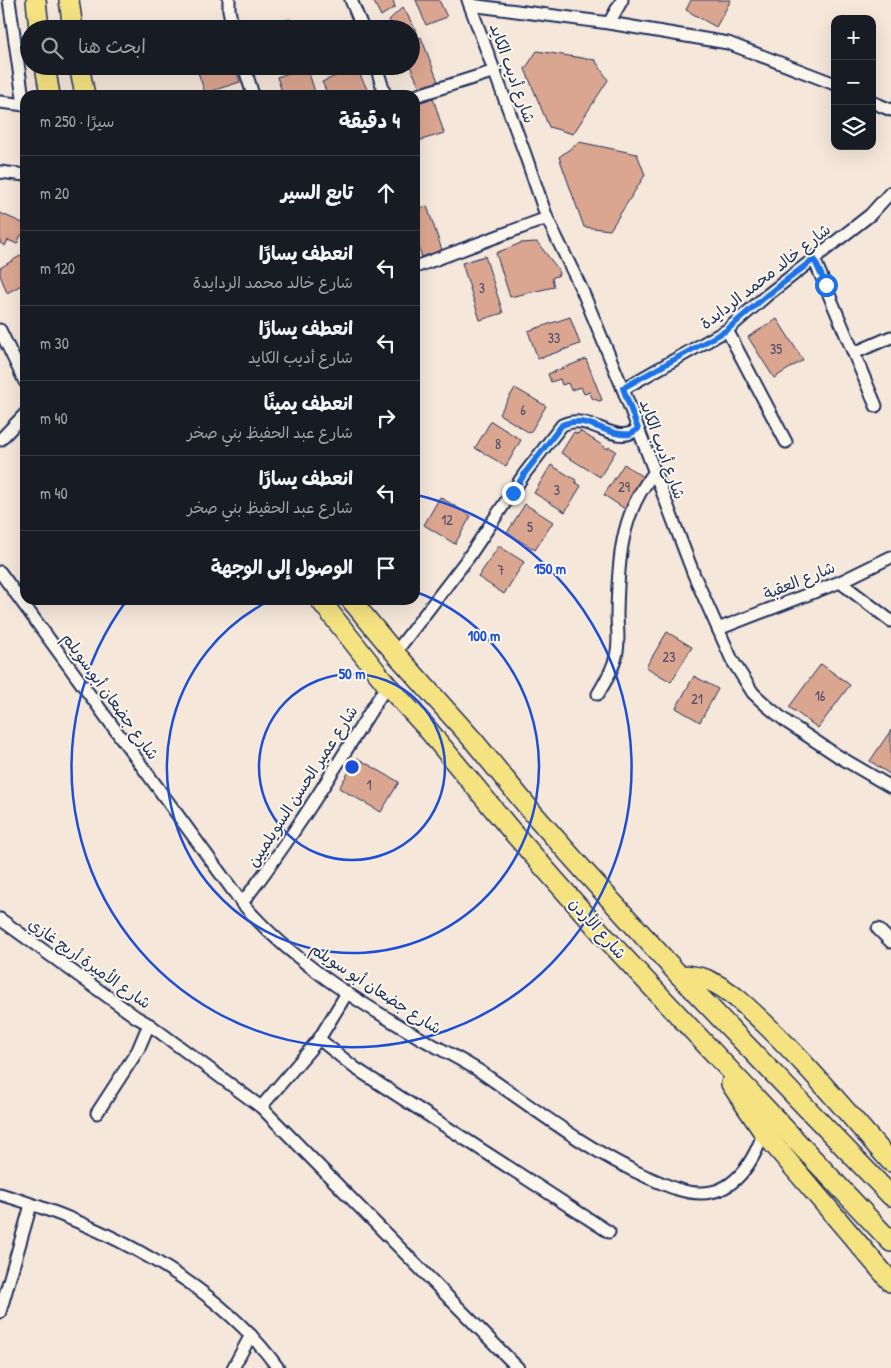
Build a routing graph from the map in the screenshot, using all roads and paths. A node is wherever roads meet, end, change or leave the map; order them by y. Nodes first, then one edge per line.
1 (9, 0) edge
2 (36, 0) edge
3 (69, 0) edge
4 (229, 0) edge
5 (351, 0) edge
6 (622, 0) edge
7 (469, 2) edge
8 (38, 20) edge
9 (72, 20) edge
10 (232, 20) edge
11 (359, 20) edge
12 (609, 24) junction
13 (495, 71) junction
14 (47, 75) edge
15 (82, 75) edge
16 (247, 75) edge
17 (379, 75) edge
18 (831, 82) edge
19 (22, 90) edge
20 (49, 90) edge
21 (84, 90) edge
22 (251, 90) edge
23 (383, 90) edge
24 (420, 94) edge
25 (0, 102) edge
26 (20, 104) edge
27 (876, 104) edge
28 (891, 110) edge
29 (0, 172) edge
30 (20, 174) edge
31 (891, 192) edge
32 (547, 218) junction
33 (814, 259) junction
34 (420, 265) edge
35 (0, 330) edge
36 (727, 330) junction
37 (891, 337) edge
38 (854, 353) junction
39 (20, 372) edge
40 (623, 388) junction
41 (876, 406) dead end
42 (20, 419) edge
43 (638, 429) junction
44 (0, 440) edge
45 (786, 442) dead end
46 (654, 473) junction
47 (891, 557) edge
48 (0, 572) edge
49 (840, 582) junction
50 (20, 599) edge
51 (24, 605) edge
52 (324, 605) edge
53 (355, 605) edge
54 (891, 621) edge
55 (718, 629) junction
56 (395, 653) junction
57 (387, 685) junction
58 (598, 694) dead end
59 (891, 787) edge
60 (242, 903) junction
61 (0, 919) edge
62 (878, 929) dead end
63 (891, 942) edge
64 (679, 974) junction
65 (347, 993) junction
66 (682, 1019) junction
67 (150, 1025) junction
68 (319, 1039) junction
69 (261, 1107) junction
70 (97, 1112) dead end
71 (771, 1113) junction
72 (764, 1133) junction
73 (891, 1162) edge
74 (0, 1194) edge
75 (891, 1196) edge
76 (32, 1204) junction
77 (609, 1232) dead end
78 (891, 1242) edge
79 (891, 1282) edge
80 (0, 1312) edge
81 (251, 1335) junction
82 (233, 1368) edge
83 (278, 1368) edge
84 (518, 1368) edge

1 - 19 street
2 - 8 highway
3 - 9 highway
4 - 10 street
5 - 11 street
6 - 12 street
7 - 12 street
7 - 13 street, شارع أديب الكايد
12 - 18 street
13 - 24 street
13 - 32 street, شارع أديب الكايد
14 - 20 highway
15 - 21 highway
16 - 22 street
17 - 23 street
25 - 26 street
27 - 28 street
29 - 30 street
31 - 33 street, شارع خالد محمد الردايدة
32 - 34 street
32 - 40 street, شارع أديب الكايد
33 - 36 street, شارع خالد محمد الردايدة
33 - 38 street
35 - 39 street
36 - 40 street, شارع خالد محمد الردايدة
36 - 45 street
37 - 38 street
38 - 41 street
40 - 43 street, شارع أديب الكايد
42 - 44 street
43 - 46 street, شارع أديب الكايد
43 - 56 street
46 - 55 street, شارع أديب الكايد
46 - 58 street
47 - 49 street, شارع العقبة
48 - 50 street, شارع جضعان أبو سويلم
49 - 54 street
49 - 55 street, شارع العقبة
51 - 60 street, شارع جضعان أبو سويلم
52 - 57 highway, شارع الأردن
53 - 56 highway, شارع الأردن
55 - 59 street, شارع أديب الكايد
56 - 64 highway, شارع الأردن
57 - 60 street, شارع عمير الحسن السويلميين
57 - 66 highway, شارع الأردن
60 - 65 street, شارع جضعان أبو سويلم
61 - 67 street, شارع الأميرة أريج غازي
62 - 63 street
64 - 73 highway
64 - 75 highway, شارع الأردن
65 - 68 street
65 - 72 street, شارع جضعان أبو سويلم
66 - 71 highway, شارع الأردن
66 - 72 highway
67 - 69 street
67 - 70 street, شارع الأميرة أريج غازي
68 - 69 street
68 - 77 street
69 - 84 street
71 - 72 street, شارع جضعان أبو سويلم
71 - 78 highway, شارع الأردن
72 - 79 highway
74 - 76 street
76 - 80 street
76 - 81 street
81 - 82 street
81 - 83 street

